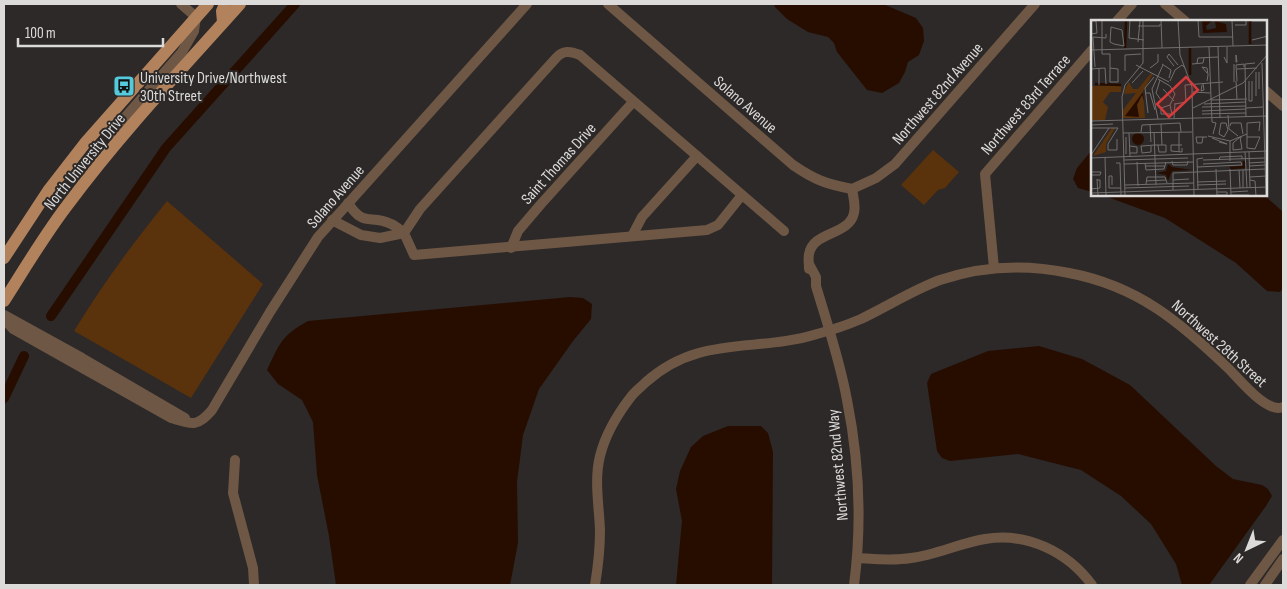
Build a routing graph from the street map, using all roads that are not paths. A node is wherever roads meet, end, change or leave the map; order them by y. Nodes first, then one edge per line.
1 (181, 4) edge
2 (208, 4) edge
3 (225, 4) edge
4 (240, 4) edge
5 (527, 4) edge
6 (608, 4) edge
7 (1035, 4) edge
8 (1132, 4) edge
9 (1165, 4) edge
10 (196, 17) junction
11 (1118, 20) edge
12 (1185, 20) edge
13 (223, 22) junction
14 (1091, 51) edge
15 (1267, 92) edge
16 (633, 102) junction
17 (1283, 106) edge
18 (114, 146) junction
19 (697, 156) junction
20 (852, 189) junction
21 (742, 196) junction
22 (348, 203) junction
23 (332, 220) junction
24 (371, 220) junction
25 (784, 231) dead end
26 (404, 233) junction
27 (369, 236) junction
28 (632, 236) junction
29 (511, 248) junction
30 (4, 258) edge
31 (994, 268) junction
32 (4, 301) edge
33 (4, 315) edge
34 (4, 319) edge
35 (829, 331) junction
36 (1281, 408) edge
37 (191, 424) junction
38 (236, 460) dead end
39 (1283, 540) edge
40 (857, 558) junction
41 (1283, 560) edge
42 (254, 585) edge
43 (595, 585) edge
44 (854, 585) edge
45 (1092, 585) edge
46 (1250, 585) edge
47 (1265, 585) edge

1 - 10 street
2 - 10 main road, North University Drive
3 - 13 main road
4 - 13 main road, North University Drive
5 - 22 street, Solano Avenue
6 - 20 street, Solano Avenue
7 - 20 street, Northwest 82nd Avenue
8 - 11 street
9 - 12 street
10 - 18 street
10 - 30 main road, North University Drive
13 - 18 main road, North University Drive
14 - 31 street, Northwest 83rd Terrace
15 - 17 street
16 - 19 street
16 - 26 street
16 - 29 street, Saint Thomas Drive
18 - 32 main road, North University Drive
19 - 21 street
19 - 28 street
20 - 35 street, Northwest 82nd Way
21 - 25 street
21 - 28 street
22 - 23 street, Solano Avenue
22 - 24 street
23 - 27 street
23 - 37 street, Solano Avenue
24 - 26 street
24 - 27 street
26 - 27 street
26 - 29 street
28 - 29 street
31 - 35 street, Northwest 28th Street
31 - 36 street, Northwest 28th Street
33 - 37 street
34 - 37 street
35 - 40 street, Northwest 82nd Way
35 - 43 street, Northwest 28th Street
38 - 42 street
39 - 46 street
40 - 44 street, Northwest 82nd Way
40 - 45 street
41 - 47 street

